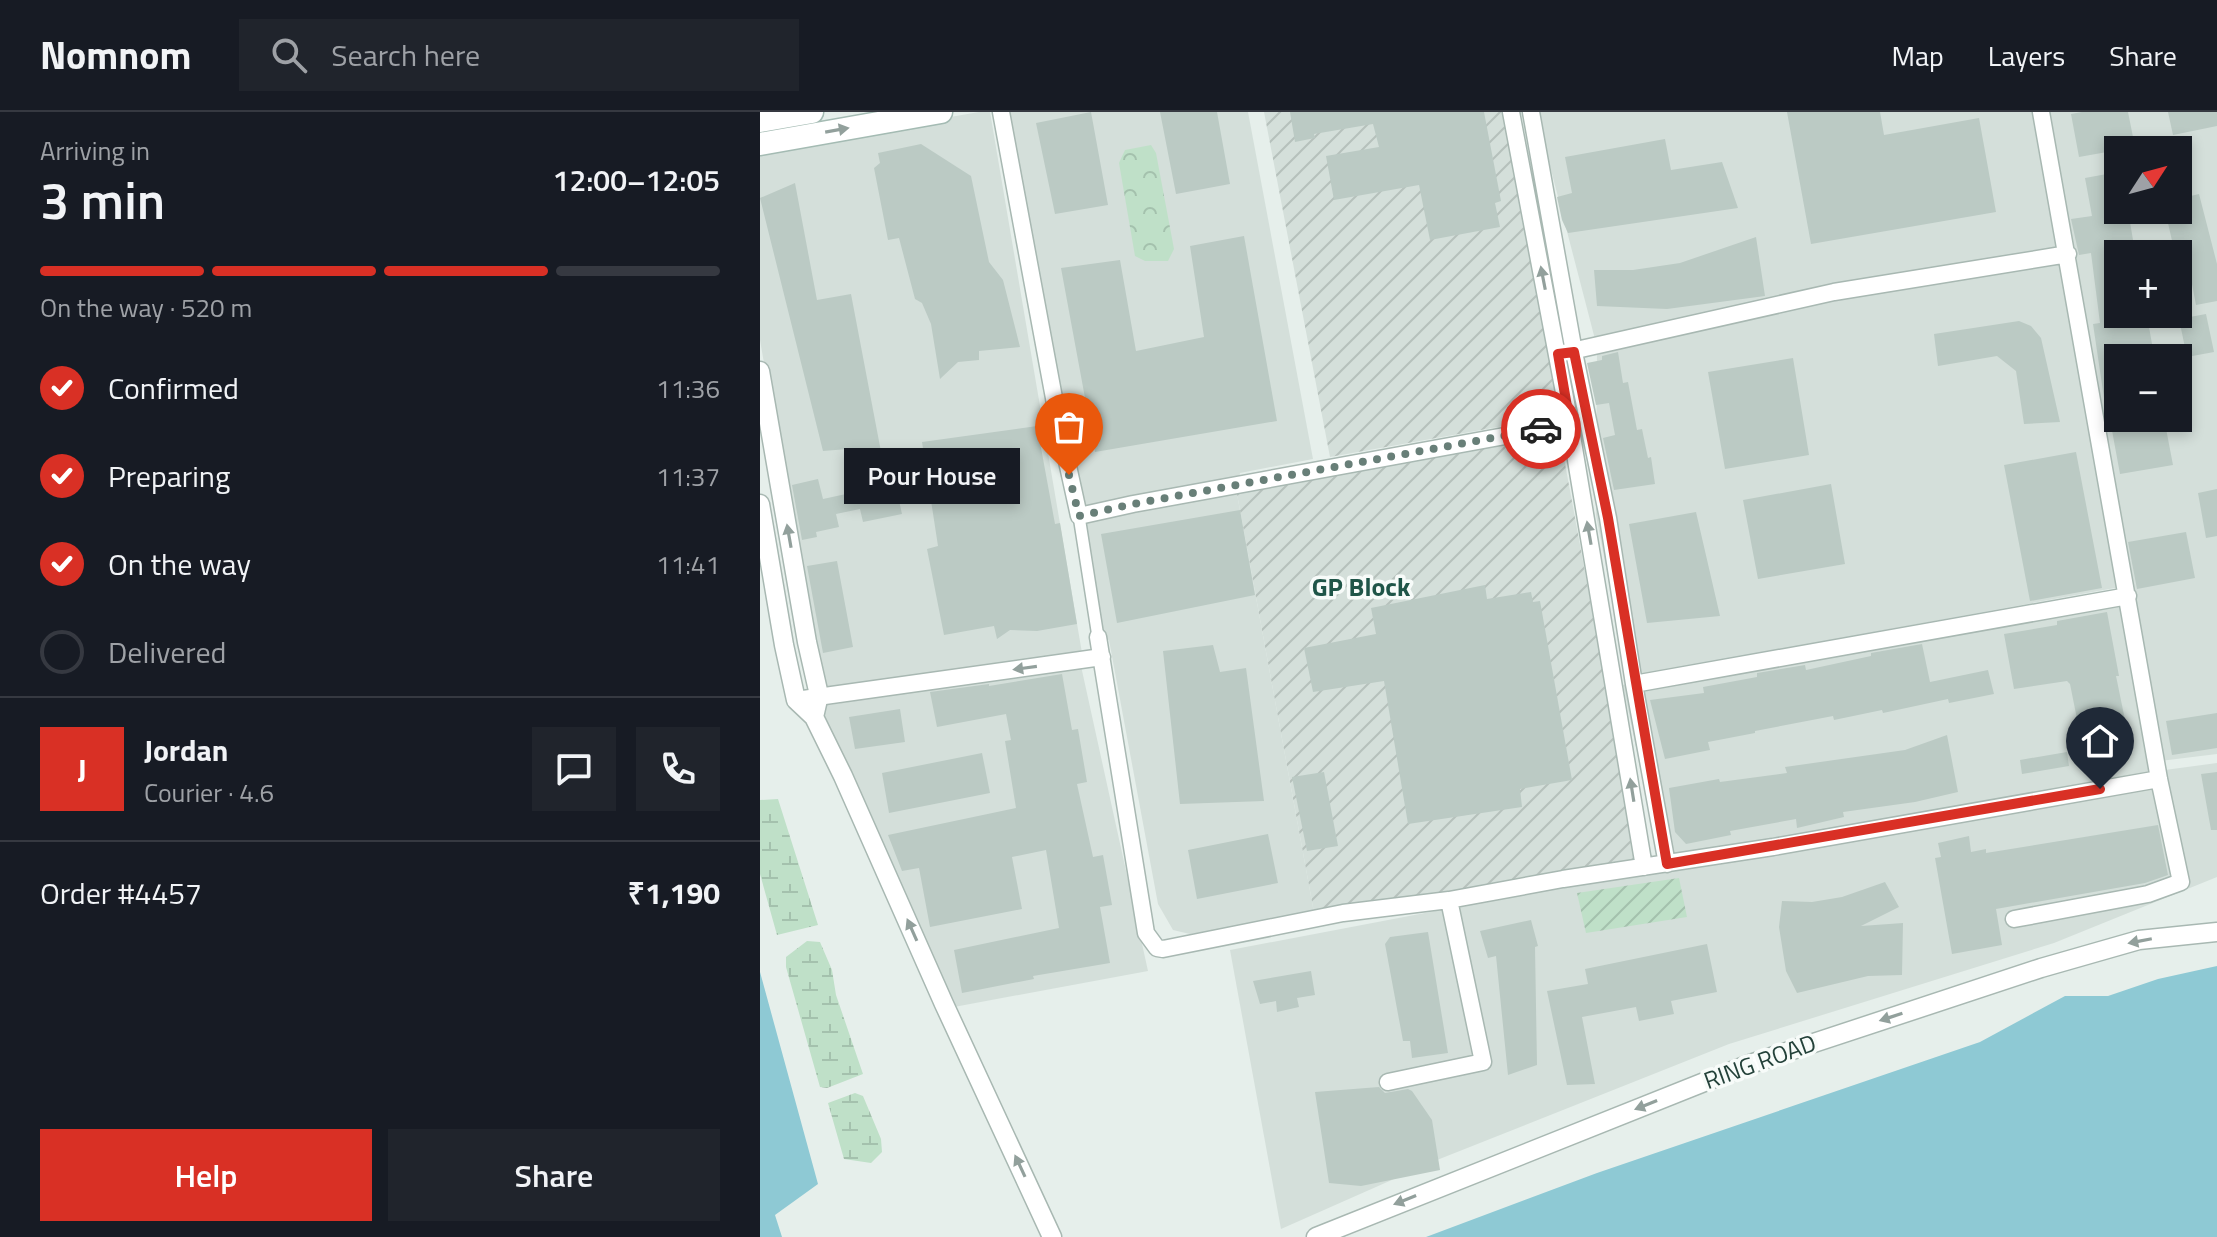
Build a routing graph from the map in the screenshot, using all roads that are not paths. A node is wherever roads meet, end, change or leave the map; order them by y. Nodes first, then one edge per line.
1 (812, 112) edge
2 (941, 112) edge
3 (1001, 112) edge
4 (1511, 112) edge
5 (1531, 112) edge
6 (2041, 112) edge
7 (760, 121) edge
8 (760, 144) edge
9 (2068, 254) junction
10 (1566, 353) junction
11 (760, 371) edge
12 (1570, 424) junction
13 (782, 496) junction
14 (760, 502) edge
15 (1079, 516) junction
16 (796, 577) junction
17 (772, 581) junction
18 (2128, 596) junction
19 (1098, 637) joint
20 (807, 642) junction
21 (784, 645) junction
22 (1102, 657) junction
23 (1634, 684) junction
24 (819, 695) junction
25 (796, 700) junction
26 (814, 717) junction
27 (2159, 779) junction
28 (1667, 864) junction
29 (1644, 867) junction
30 (1449, 900) junction
31 (2014, 919) dead end
32 (2217, 932) edge
33 (1388, 1082) dead end
34 (1052, 1237) edge
35 (1316, 1237) edge

1 - 7 main road
8 -> 2 main road
3 - 15 street
10 -> 4 street
5 - 10 street
6 - 9 street
9 - 10 street
9 - 18 street
10 - 12 street
10 - 23 street
11 - 13 street
12 - 15 street
29 -> 12 street
13 - 14 street
16 -> 13 street
14 - 17 street
15 - 19 street
16 - 17 street
16 - 20 street
17 - 21 street
18 - 23 street
18 - 27 street
19 - 22 street
20 - 21 street
20 - 24 street
21 - 25 street
22 -> 24 street
22 - 30 street
23 - 28 street
24 - 25 street
24 - 26 street
25 - 26 street
34 -> 26 street
27 - 28 street
27 - 31 street
28 - 29 street
29 - 30 street
30 - 33 street
32 -> 35 street, RING ROAD

